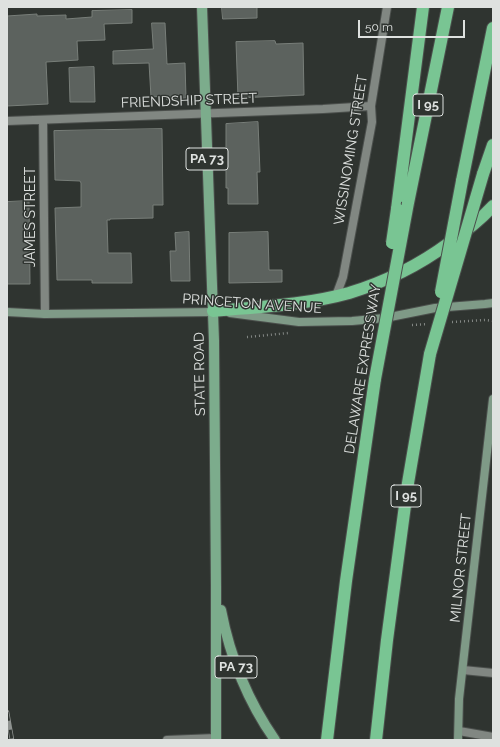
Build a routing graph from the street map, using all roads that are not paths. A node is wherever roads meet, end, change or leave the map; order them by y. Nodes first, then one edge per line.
1 (202, 7) edge
2 (387, 7) edge
3 (423, 7) edge
4 (448, 7) edge
5 (493, 28) edge
6 (371, 106) junction
7 (205, 113) junction
8 (43, 120) junction
9 (7, 121) edge
10 (493, 145) edge
11 (493, 206) edge
12 (336, 296) junction
13 (493, 303) edge
14 (7, 312) edge
15 (213, 312) junction
16 (45, 314) junction
17 (430, 354) junction
18 (375, 379) junction
19 (493, 399) edge
20 (216, 586) junction
21 (463, 670) junction
22 (493, 673) edge
23 (459, 731) junction
24 (493, 737) edge
25 (327, 738) edge
26 (216, 739) edge
27 (167, 740) edge
28 (275, 740) edge
29 (376, 740) edge
30 (458, 740) edge

1 - 7 main road, STATE ROAD / PA 73
2 - 6 street, WISSINOMING STREET
3 - 18 highway, bridge
4 - 18 highway, DELAWARE EXPRESSWAY / I 95, bridge
5 - 17 highway, I 95, bridge
6 - 7 street, FRIENDSHIP STREET
6 - 12 street, WISSINOMING STREET
7 - 8 street, FRIENDSHIP STREET
7 - 15 main road, STATE ROAD / PA 73
8 - 9 street, FRIENDSHIP STREET
8 - 16 street, JAMES STREET
10 - 17 highway, bridge
11 - 12 highway
12 - 15 highway
13 - 15 main road, PRINCETON AVENUE
14 - 16 main road, PRINCETON AVENUE
15 - 16 main road, PRINCETON AVENUE
15 - 20 main road, STATE ROAD / PA 73
17 - 29 highway, I 95
18 - 25 highway, DELAWARE EXPRESSWAY / I 95
19 - 21 main road, MILNOR STREET
20 - 26 main road, STATE ROAD
20 - 28 main road, PA 73
21 - 22 street
21 - 23 main road, MILNOR STREET
23 - 24 street
23 - 30 main road, MILNOR STREET
26 - 27 street

